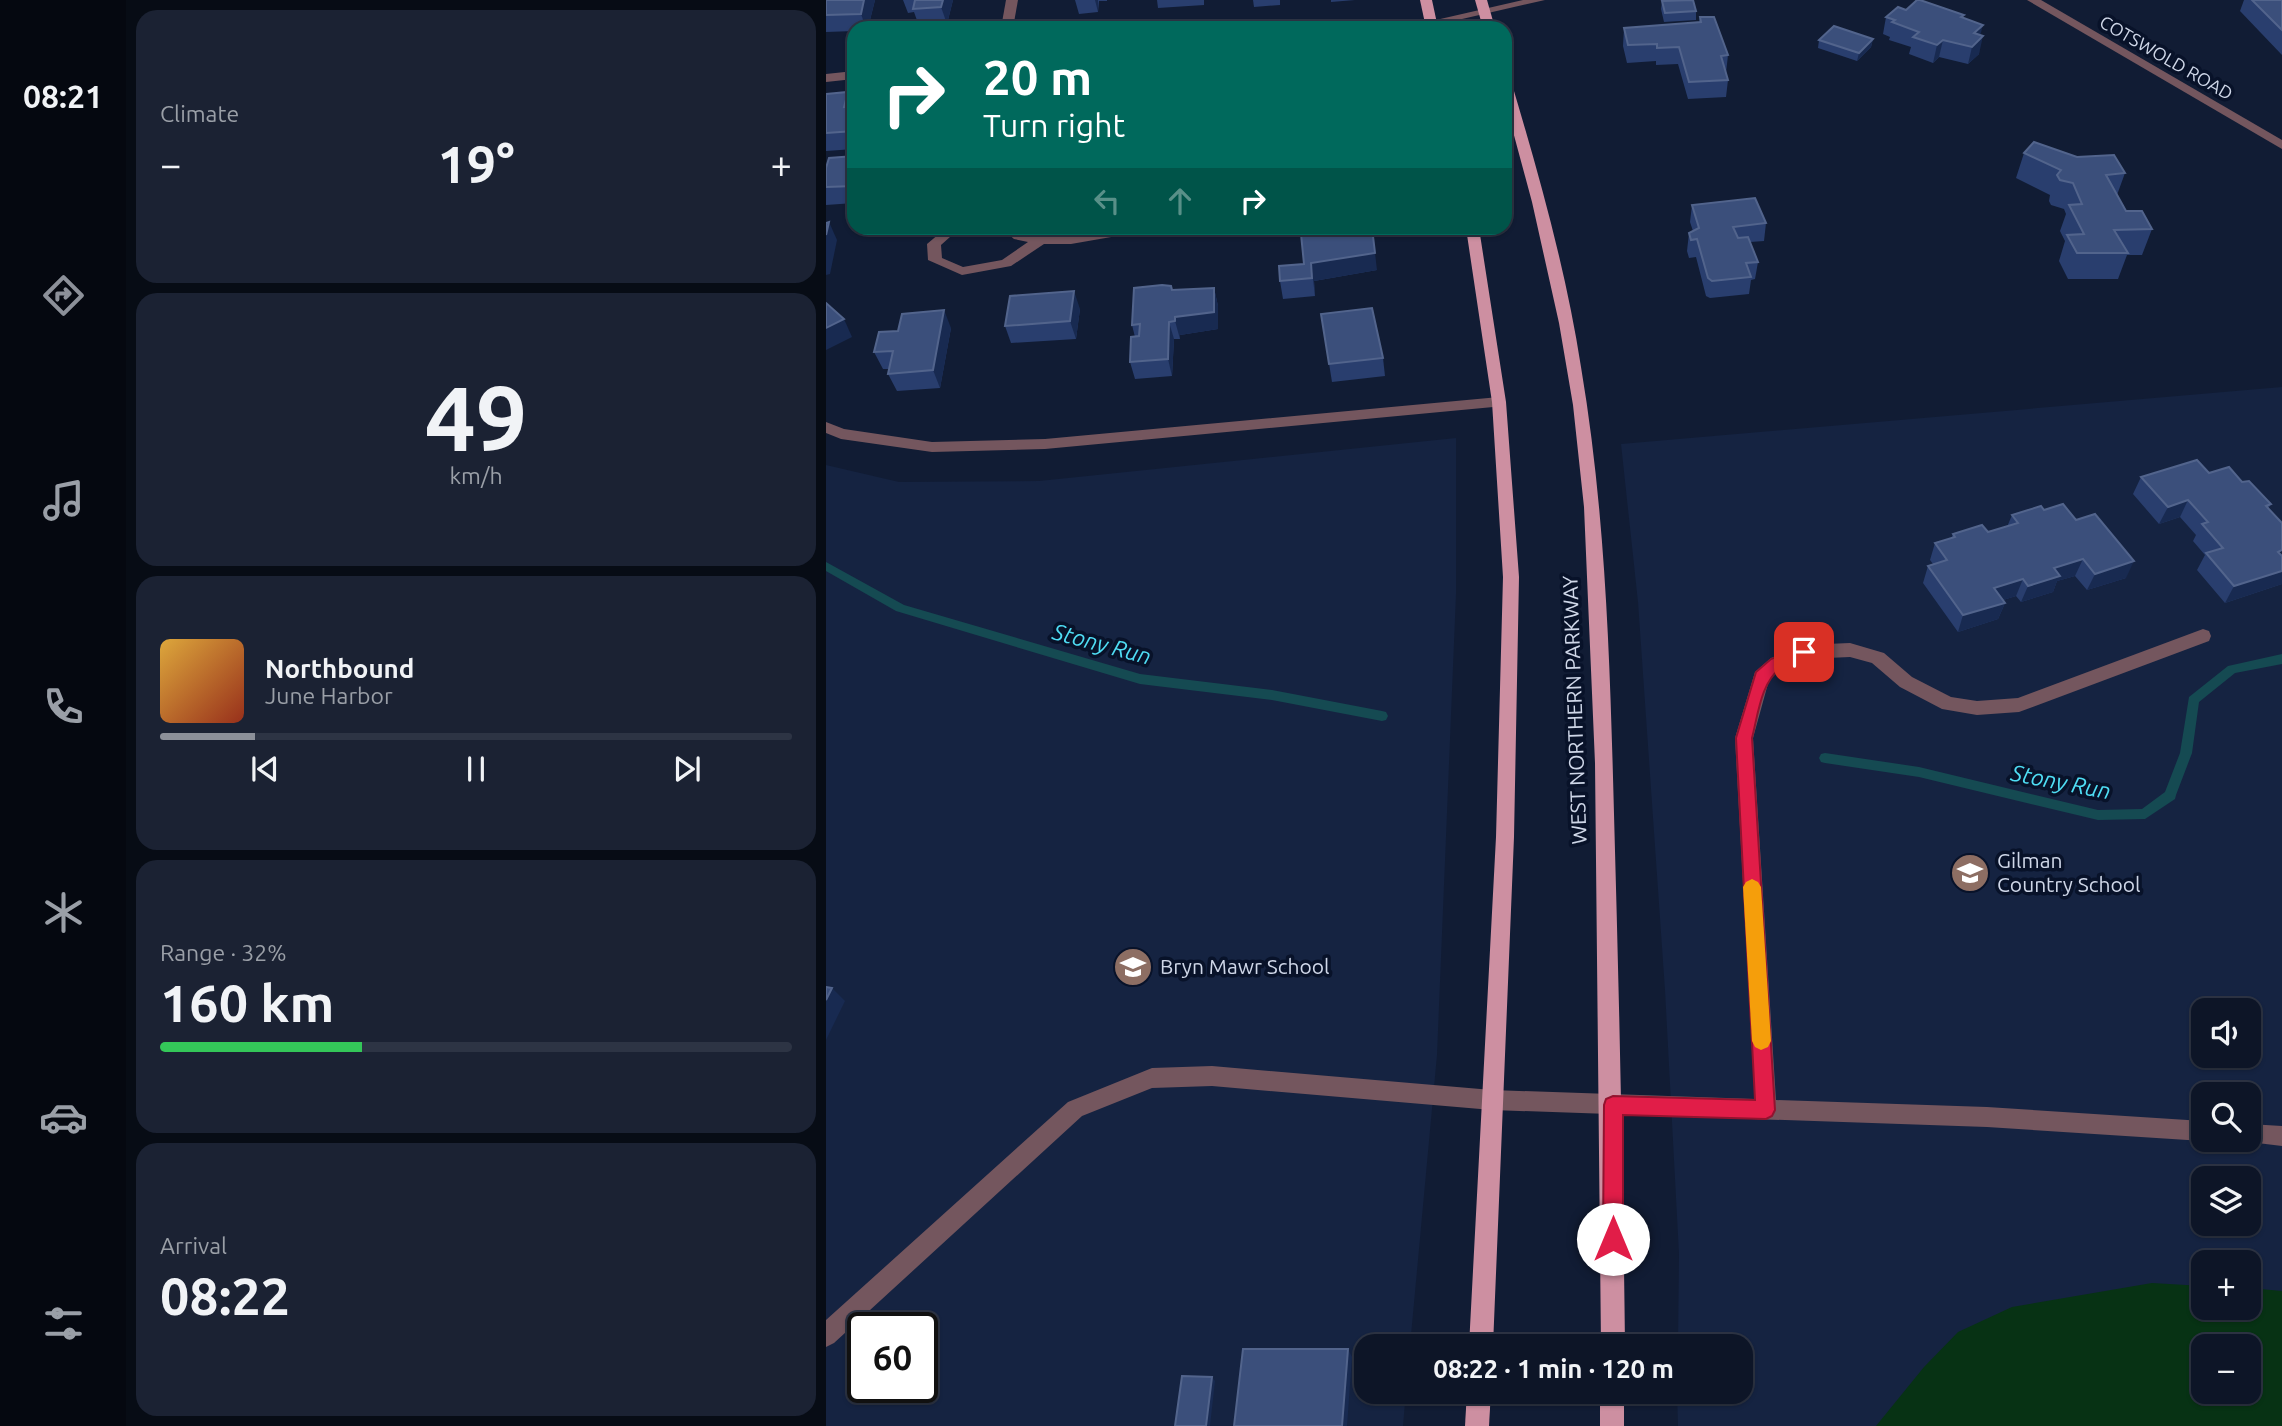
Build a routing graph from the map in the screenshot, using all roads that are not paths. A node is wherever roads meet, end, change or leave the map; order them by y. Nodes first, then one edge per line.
1 (1012, 0) edge
2 (1426, 0) edge
3 (1539, 0) edge
4 (2033, 0) edge
5 (1483, 6) edge
6 (1008, 21) edge
7 (1430, 21) edge
8 (1444, 21) edge
9 (847, 76) edge
10 (826, 78) edge
11 (1512, 104) edge
12 (2282, 145) edge
13 (945, 235) edge
14 (1016, 235) edge
15 (1097, 235) edge
16 (1473, 235) edge
17 (1041, 240) junction
18 (1499, 402) junction
19 (826, 427) edge
20 (2203, 636) dead end
21 (1492, 1100) junction
22 (1613, 1105) junction
23 (1766, 1110) junction
24 (2191, 1130) edge
25 (2261, 1135) edge
26 (2282, 1136) edge
27 (1482, 1334) edge
28 (1613, 1334) edge
29 (826, 1335) edge
30 (1478, 1404) edge
31 (1612, 1404) edge
32 (1477, 1426) edge
33 (1612, 1426) edge

1 - 6 street
2 - 7 main road
3 - 5 street
4 - 12 street, COTSWOLD ROAD
5 - 8 street
9 - 10 street
11 - 22 main road, WEST NORTHERN PARKWAY
13 - 17 street
14 - 17 street
15 - 17 street
16 - 18 main road
18 - 19 street
18 - 21 main road
20 - 23 street
21 - 22 street
21 - 27 main road
21 - 29 street
22 - 23 street
22 - 28 main road, WEST NORTHERN PARKWAY
23 - 24 street
25 - 26 street
30 - 32 main road
31 - 33 main road

